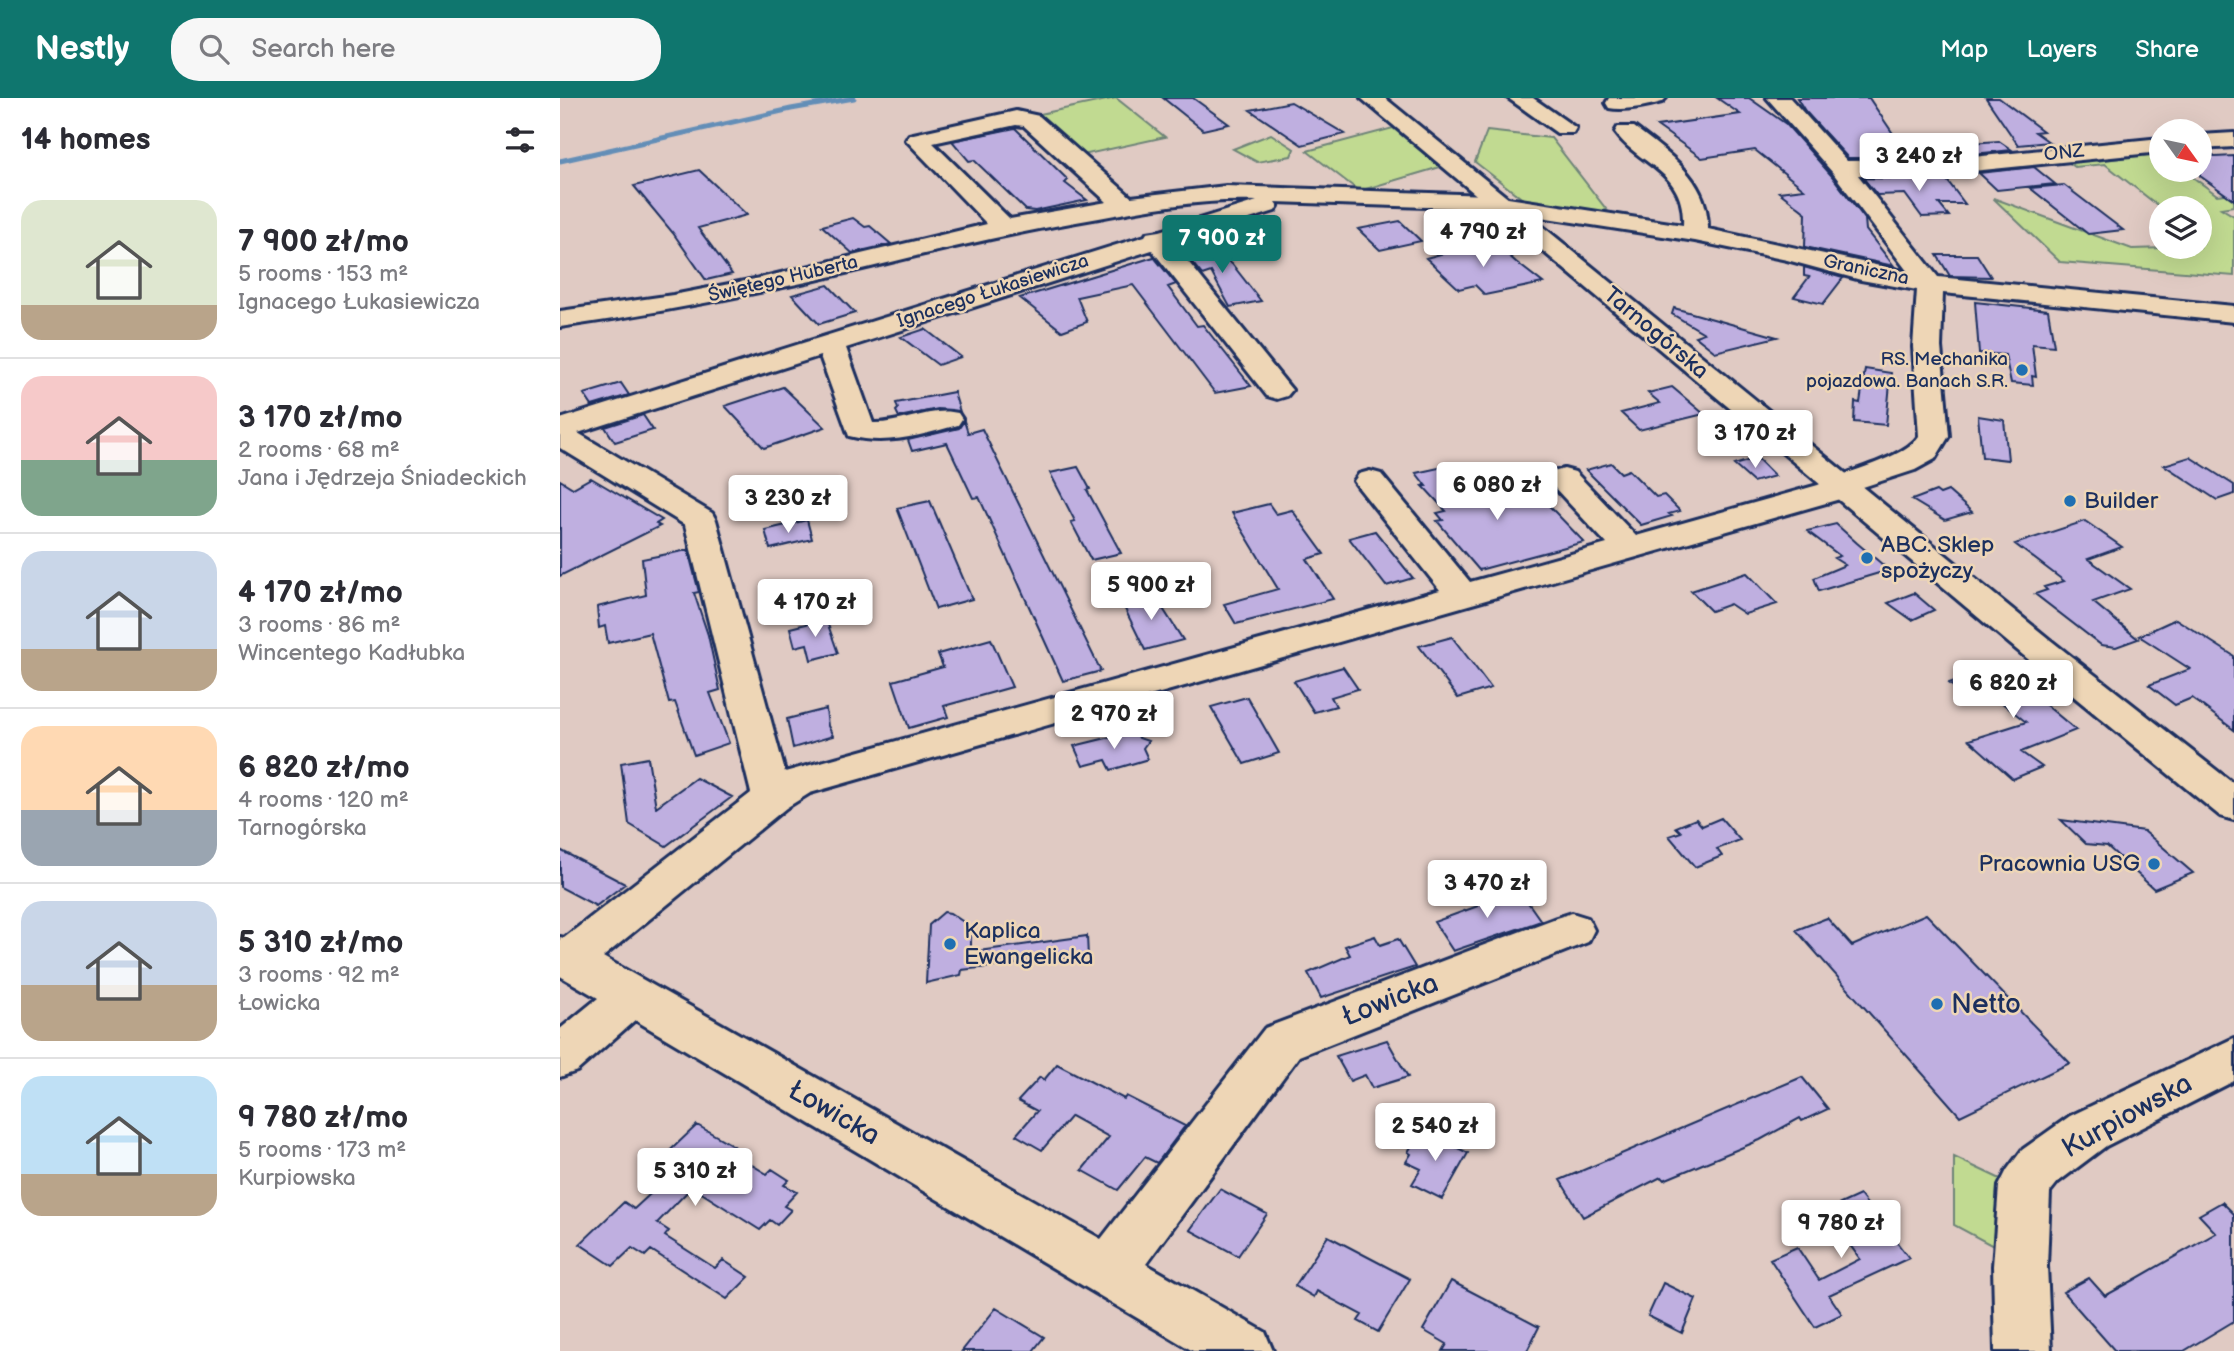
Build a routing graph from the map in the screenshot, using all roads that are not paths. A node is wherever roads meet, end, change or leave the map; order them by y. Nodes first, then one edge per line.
1 (1372, 98) edge
2 (1519, 98) edge
3 (1656, 98) edge
4 (1778, 98) edge
5 (1618, 103) dead end
6 (1565, 128) dead end
7 (1626, 132) dead end
8 (2234, 140) edge
9 (2212, 141) edge
10 (2149, 146) edge
11 (1841, 168) junction
12 (1284, 196) junction
13 (1125, 205) junction
14 (1501, 205) junction
15 (1004, 227) junction
16 (1695, 234) junction
17 (1156, 238) junction
18 (1930, 284) junction
19 (2234, 314) edge
20 (560, 319) edge
21 (830, 343) junction
22 (1277, 390) dead end
23 (947, 419) dead end
24 (560, 429) edge
25 (560, 435) edge
26 (1564, 479) dead end
27 (1370, 481) dead end
28 (1841, 486) junction
29 (1629, 548) junction
30 (1462, 595) junction
31 (772, 799) junction
32 (2234, 806) edge
33 (1572, 930) dead end
34 (564, 957) edge
35 (632, 996) junction
36 (560, 1058) edge
37 (2234, 1058) edge
38 (1108, 1272) junction
39 (1245, 1351) edge
40 (2022, 1351) edge

1 - 14 street, Tarnogórska
2 - 6 street
3 - 5 street
4 - 11 street
7 - 16 street
8 - 9 street
10 - 11 street, ONZ
11 - 18 street
12 - 13 street, Świętego Huberta
12 - 14 street, Świętego Huberta
12 - 17 street, Ignacego Łukasiewicza
13 - 15 street, Świętego Huberta
13 - 15 street
14 - 16 street, Graniczna
14 - 28 street, Tarnogórska
15 - 20 street, Świętego Huberta
16 - 18 street, Graniczna
17 - 21 street, Ignacego Łukasiewicza
17 - 22 street
18 - 19 street, Graniczna
18 - 28 street
21 - 23 street
21 - 24 street, Ignacego Łukasiewicza
25 - 31 street
26 - 29 street
27 - 30 street
28 - 29 street
28 - 32 street, Tarnogórska
29 - 30 street
30 - 31 street
31 - 34 street
33 - 38 street, Łowicka
34 - 35 street, Łowicka
35 - 36 street
35 - 38 street, Łowicka
37 - 40 street, Kurpiowska
38 - 39 street, Łowicka

